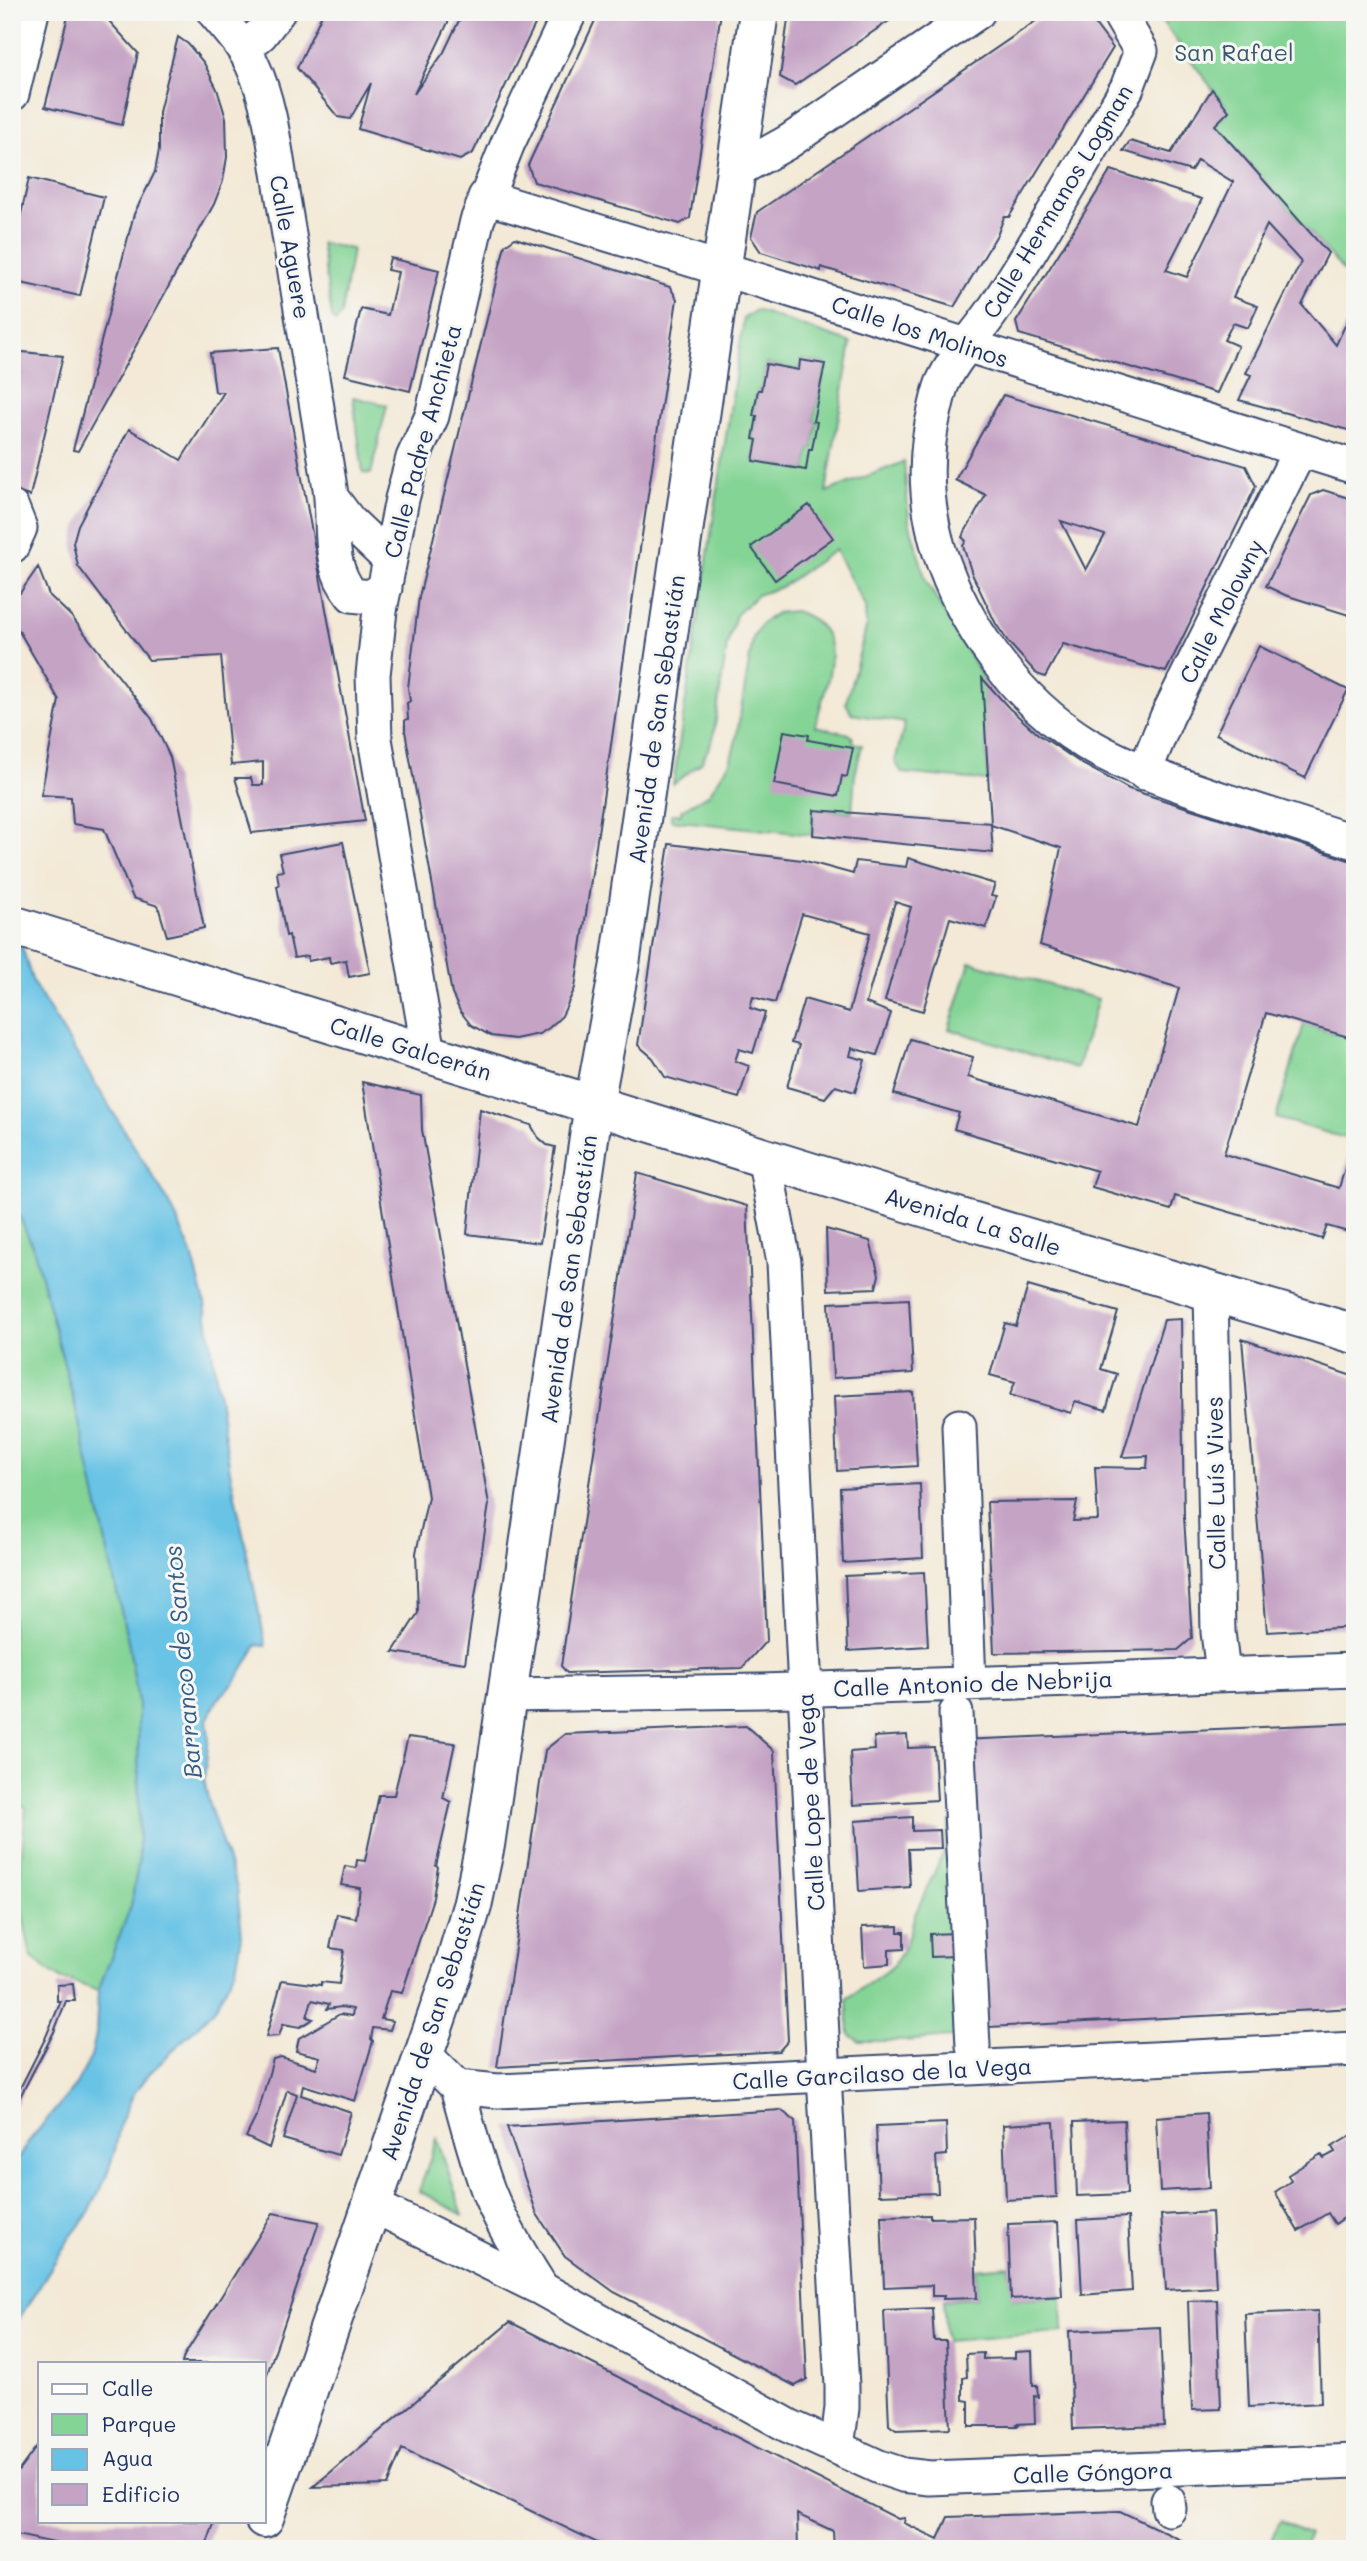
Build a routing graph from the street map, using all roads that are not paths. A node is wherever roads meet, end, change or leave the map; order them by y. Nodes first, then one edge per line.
1 (32, 12) edge
2 (214, 12) edge
3 (278, 12) edge
4 (570, 12) edge
5 (759, 12) edge
6 (978, 12) edge
7 (1118, 12) edge
8 (244, 48) junction
9 (12, 94) edge
10 (736, 171) junction
11 (485, 197) junction
12 (722, 269) junction
13 (966, 346) junction
14 (1300, 450) junction
15 (1355, 467) edge
16 (331, 497) junction
17 (12, 508) edge
18 (12, 546) edge
19 (387, 574) junction
20 (1144, 773) junction
21 (1355, 842) edge
22 (12, 925) edge
23 (429, 1053) junction
24 (593, 1104) junction
25 (764, 1157) junction
26 (1211, 1293) junction
27 (1355, 1334) edge
28 (959, 1426) dead end
29 (1355, 1670) edge
30 (1223, 1673) junction
31 (969, 1683) junction
32 (804, 1689) junction
33 (507, 1695) junction
34 (956, 1713) dead end
35 (973, 2046) dead end
36 (1355, 2049) edge
37 (424, 2054) junction
38 (824, 2076) junction
39 (457, 2087) junction
40 (372, 2205) junction
41 (541, 2289) junction
42 (837, 2448) junction
43 (1355, 2462) edge
44 (266, 2513) edge
45 (263, 2522) edge
46 (253, 2549) edge

1 - 9 street
2 - 8 street, Calle Aguere
3 - 8 street
4 - 11 street, Calle Padre Anchieta
5 - 10 street, Avenida de San Sebastián
6 - 10 street
7 - 13 street, Calle Hermanos Logman
8 - 16 street, Calle Aguere
10 - 12 street, Avenida de San Sebastián
11 - 12 street, Calle los Molinos
11 - 19 street, Calle Padre Anchieta
12 - 13 street, Calle los Molinos
12 - 24 street, Avenida de San Sebastián
13 - 14 street, Calle los Molinos
13 - 20 street, Calle Hermanos Logman
14 - 15 street, Calle los Molinos
14 - 20 street, Calle Molowny
16 - 19 street, Calle Aguere
16 - 19 street, Calle Aguere
17 - 18 street
19 - 23 street, Calle Padre Anchieta
20 - 21 street, Calle Hermanos Logman
22 - 23 street, Calle Galcerán
23 - 24 street, Calle Galcerán
24 - 25 street, Avenida La Salle
24 - 33 street, Avenida de San Sebastián
25 - 26 street, Avenida La Salle
25 - 32 street, Calle Lope de Vega
26 - 27 street, Avenida La Salle
26 - 30 street, Calle Luís Vives
28 - 31 street
29 - 30 street, Calle Antonio de Nebrija
30 - 31 street, Calle Antonio de Nebrija
31 - 32 street, Calle Antonio de Nebrija
32 - 33 street, Calle Antonio de Nebrija
32 - 38 street, Calle Lope de Vega
33 - 37 street, Avenida de San Sebastián
34 - 35 street
36 - 38 street, Calle Garcilaso de la Vega
37 - 39 street
37 - 40 street, Avenida de San Sebastián
38 - 39 street, Calle Garcilaso de la Vega
38 - 42 street, Calle Lope de Vega
39 - 41 street
40 - 41 street, Calle Góngora
40 - 44 street, Avenida de San Sebastián
41 - 42 street, Calle Góngora
42 - 43 street, Calle Góngora
45 - 46 street, Avenida de San Sebastián

